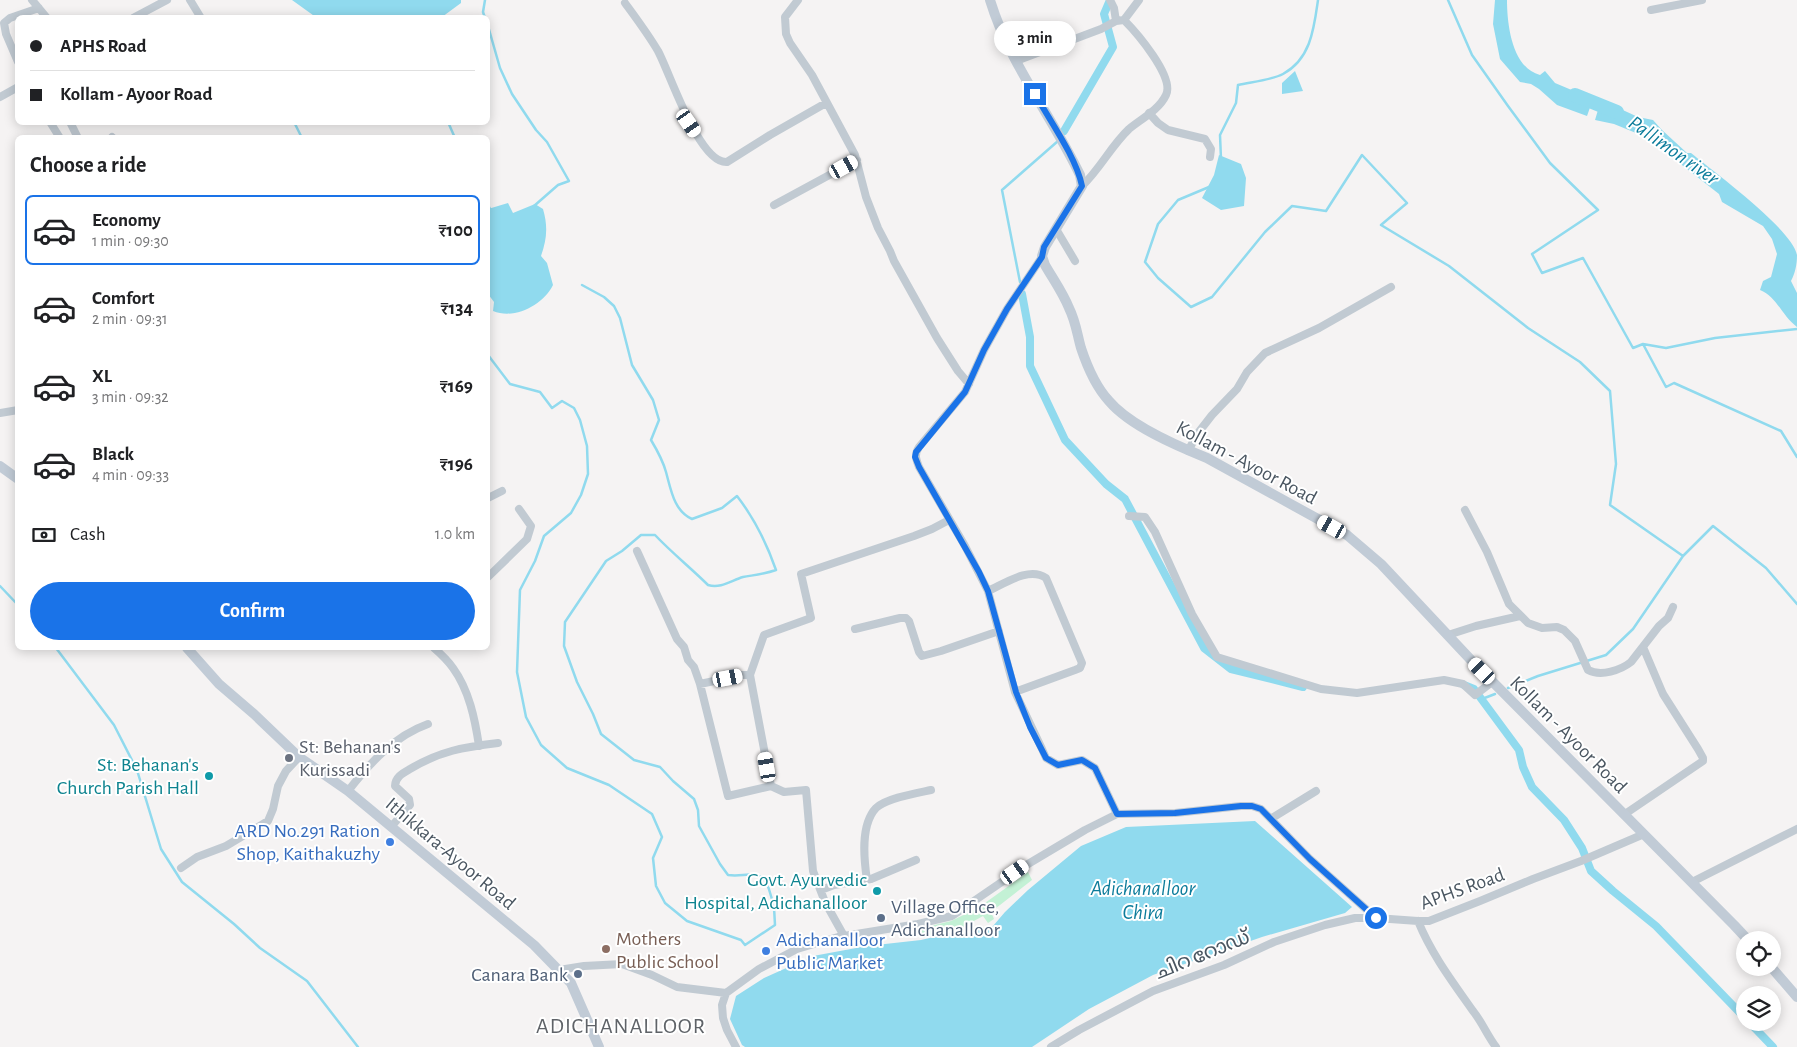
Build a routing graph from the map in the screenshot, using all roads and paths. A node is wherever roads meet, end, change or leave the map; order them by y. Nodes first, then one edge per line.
1 (32, 0) edge
2 (167, 0) edge
3 (190, 0) edge
4 (798, 0) edge
5 (990, 0) edge
6 (1139, 0) edge
7 (1702, 0) edge
8 (625, 2) dead end
9 (1111, 2) edge
10 (39, 8) junction
11 (1651, 10) dead end
12 (19, 15) edge
13 (45, 15) edge
14 (138, 15) edge
15 (199, 15) edge
16 (15, 16) edge
17 (1120, 20) junction
18 (15, 55) edge
19 (1016, 61) junction
20 (15, 89) edge
21 (0, 97) edge
22 (826, 103) junction
23 (1150, 113) junction
24 (1210, 157) dead end
25 (857, 160) junction
26 (1082, 186) junction
27 (774, 205) dead end
28 (1056, 229) junction
29 (1042, 257) junction
30 (1076, 261) dead end
31 (1391, 287) dead end
32 (968, 384) junction
33 (15, 410) edge
34 (0, 413) edge
35 (1188, 451) junction
36 (0, 466) edge
37 (15, 477) edge
38 (502, 490) dead end
39 (490, 497) edge
40 (519, 509) dead end
41 (1465, 510) dead end
42 (1129, 516) dead end
43 (949, 520) junction
44 (637, 552) dead end
45 (490, 575) edge
46 (988, 591) junction
47 (1673, 607) dead end
48 (1520, 616) junction
49 (855, 629) dead end
50 (999, 631) junction
51 (1448, 635) junction
52 (1643, 646) junction
53 (188, 650) edge
54 (436, 650) edge
55 (750, 676) junction
56 (1492, 682) junction
57 (700, 684) junction
58 (1016, 692) junction
59 (428, 724) dead end
60 (498, 743) dead end
61 (479, 746) junction
62 (299, 757) junction
63 (771, 786) junction
64 (931, 790) dead end
65 (348, 791) junction
66 (1316, 791) dead end
67 (1117, 814) junction
68 (1624, 814) junction
69 (1272, 818) junction
70 (391, 827) junction
71 (1797, 829) edge
72 (1644, 834) junction
73 (916, 860) dead end
74 (181, 868) dead end
75 (867, 880) junction
76 (1692, 882) junction
77 (821, 890) junction
78 (1376, 918) junction
79 (1418, 921) junction
80 (1739, 931) edge
81 (844, 936) junction
82 (558, 970) junction
83 (1779, 976) edge
84 (726, 993) junction
85 (1797, 997) edge
86 (733, 1046) edge
87 (600, 1047) edge
88 (1051, 1047) edge
89 (1496, 1047) edge

1 - 10 street
2 - 14 street
3 - 15 street
4 - 22 street
5 - 19 main road
6 - 17 street
7 - 11 street
8 - 22 street
9 - 17 street
10 - 12 street
10 - 13 street
16 - 18 street
17 - 19 street
17 - 23 street
19 - 26 main road
20 - 21 street
22 - 25 street
23 - 24 street
23 - 26 street
25 - 27 street
25 - 32 street
26 - 28 main road
28 - 29 main road
28 - 30 street
29 - 32 street
29 - 35 main road, Kollam - Ayoor Road
31 - 35 street
32 - 43 street
33 - 34 street
35 - 51 main road, Kollam - Ayoor Road
36 - 37 main road
38 - 39 street
40 - 45 street
41 - 48 street
42 - 56 street
43 - 46 street
43 - 55 street
44 - 57 street
46 - 50 street
46 - 58 street
47 - 52 street
48 - 51 street
48 - 52 street
49 - 50 street
50 - 58 street
51 - 56 main road, Kollam - Ayoor Road
52 - 68 street
53 - 62 main road, Ithikkara-Ayoor Road
54 - 61 street
55 - 57 street
55 - 63 street
56 - 68 main road, Kollam - Ayoor Road
57 - 63 street
58 - 67 street
59 - 65 street
60 - 61 street
61 - 70 street
62 - 65 main road, Ithikkara-Ayoor Road
62 - 74 street
63 - 77 street
64 - 75 street
65 - 70 main road, Ithikkara-Ayoor Road
66 - 69 street
67 - 69 street
67 - 81 street
68 - 72 main road, Kollam - Ayoor Road
69 - 78 street
70 - 82 main road, Ithikkara-Ayoor Road
71 - 76 street
72 - 76 main road, Kollam - Ayoor Road
72 - 79 street, APHS Road
73 - 75 street
75 - 77 street
76 - 80 main road, Kollam - Ayoor Road
77 - 81 street
78 - 79 street, APHS Road
78 - 88 street, ചിറ റോഡ്
79 - 89 street
81 - 84 street
82 - 84 street
82 - 87 main road, Ithikkara-Ayoor Road
83 - 85 main road
84 - 86 street

